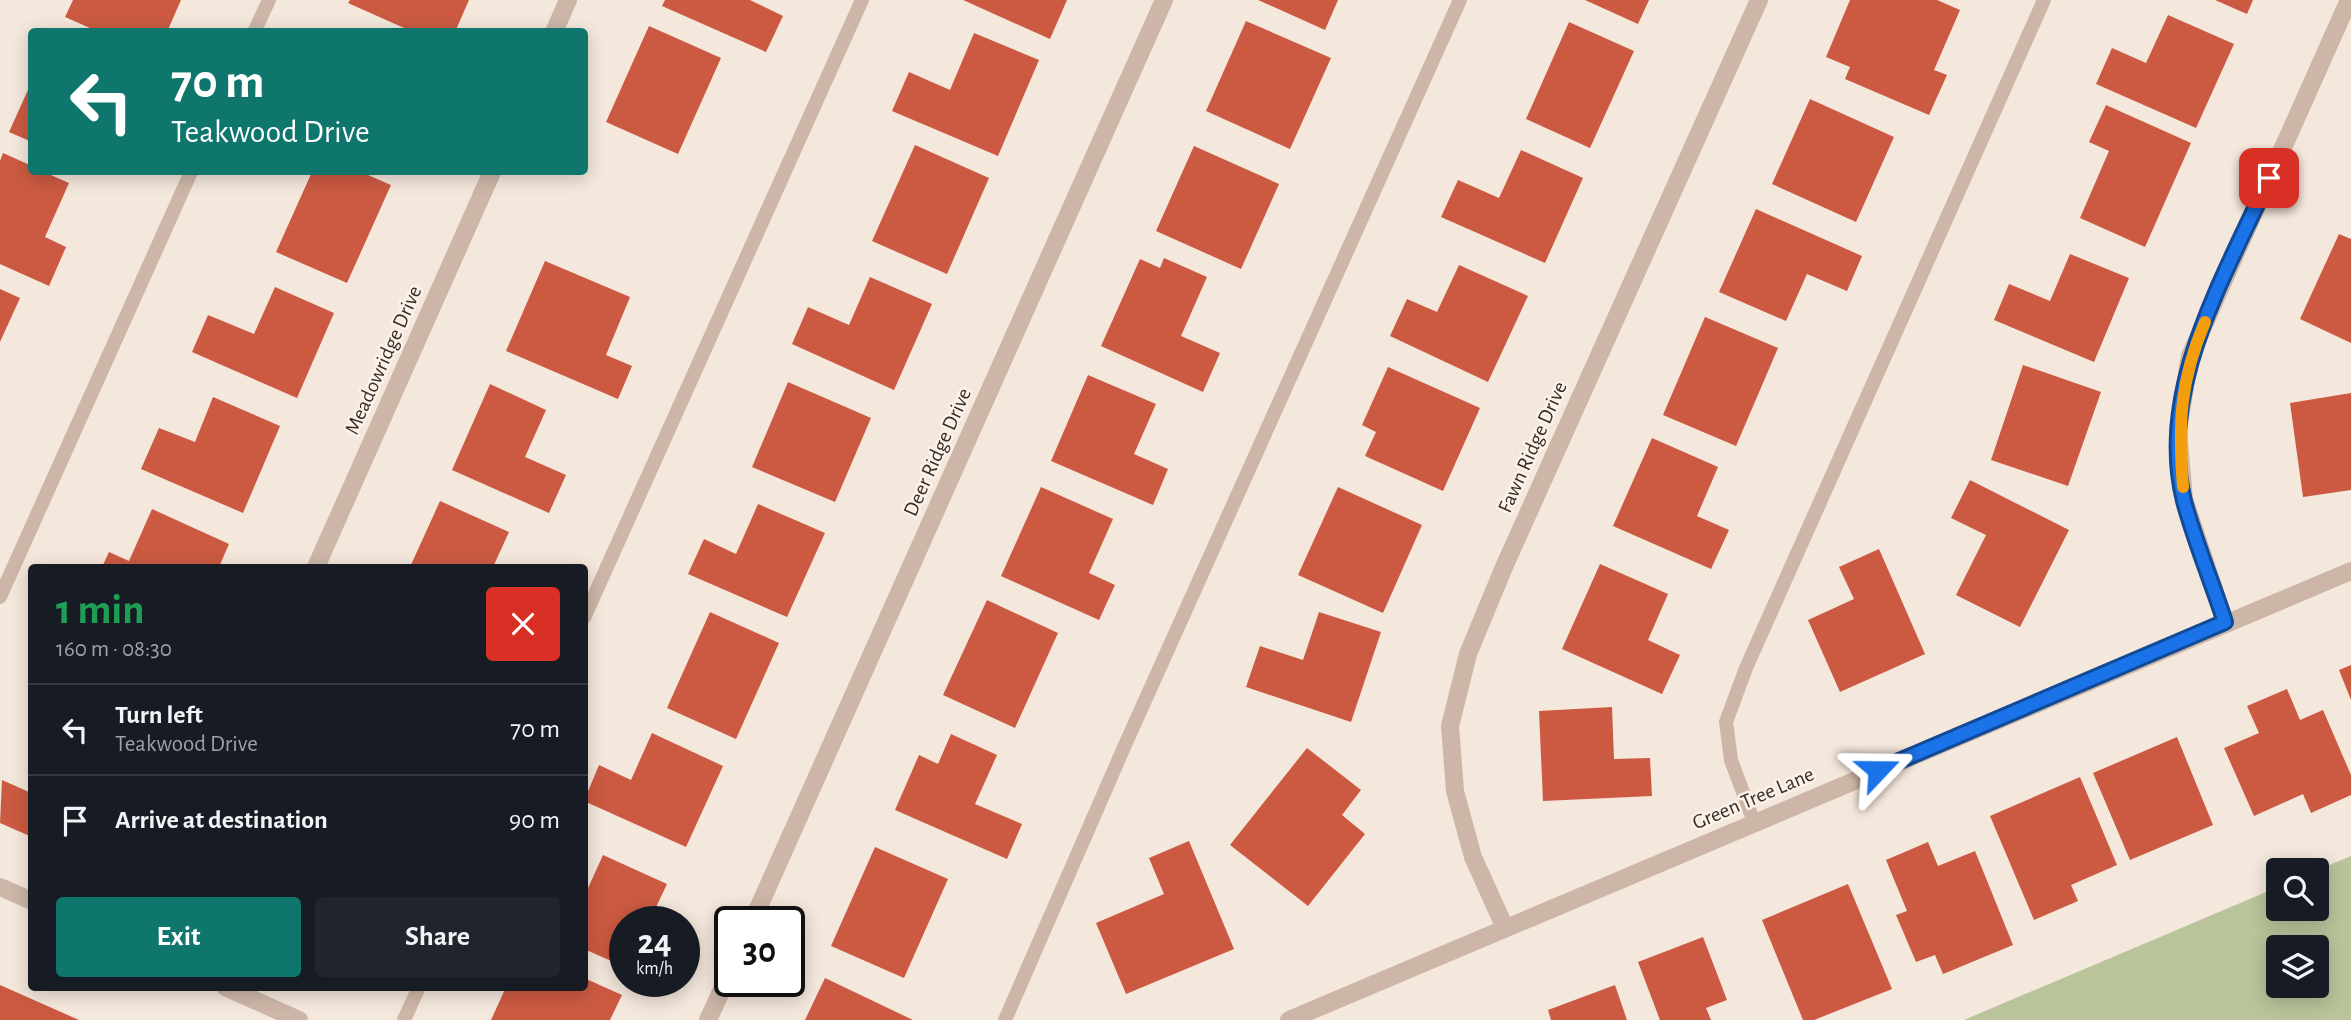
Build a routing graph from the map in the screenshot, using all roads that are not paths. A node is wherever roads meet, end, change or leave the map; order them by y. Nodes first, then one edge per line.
1 (269, 0) edge
2 (568, 0) edge
3 (862, 0) edge
4 (1164, 0) edge
5 (1460, 0) edge
6 (1759, 0) edge
7 (2044, 0) edge
8 (2349, 0) edge
9 (256, 28) edge
10 (556, 28) edge
11 (190, 175) edge
12 (491, 175) edge
13 (317, 564) edge
14 (2351, 571) edge
15 (0, 597) edge
16 (588, 609) edge
17 (2225, 622) junction
18 (1754, 822) junction
19 (0, 887) edge
20 (28, 899) edge
21 (759, 906) edge
22 (1505, 928) junction
23 (234, 991) edge
24 (417, 991) edge
25 (719, 997) edge
26 (299, 1020) edge
27 (404, 1020) edge
28 (708, 1020) edge
29 (1006, 1020) edge
30 (1289, 1020) edge

1 - 9 lane
2 - 10 street
3 - 16 lane
4 - 21 street, Deer Ridge Drive
5 - 29 lane
6 - 22 street, Fawn Ridge Drive
7 - 18 lane
8 - 17 street
11 - 15 lane
12 - 13 street, Meadowridge Drive
14 - 17 street, Green Tree Lane
17 - 18 street, Green Tree Lane
18 - 22 street, Green Tree Lane
19 - 20 street
22 - 30 street, Green Tree Lane
23 - 26 street
24 - 27 lane
25 - 28 street

